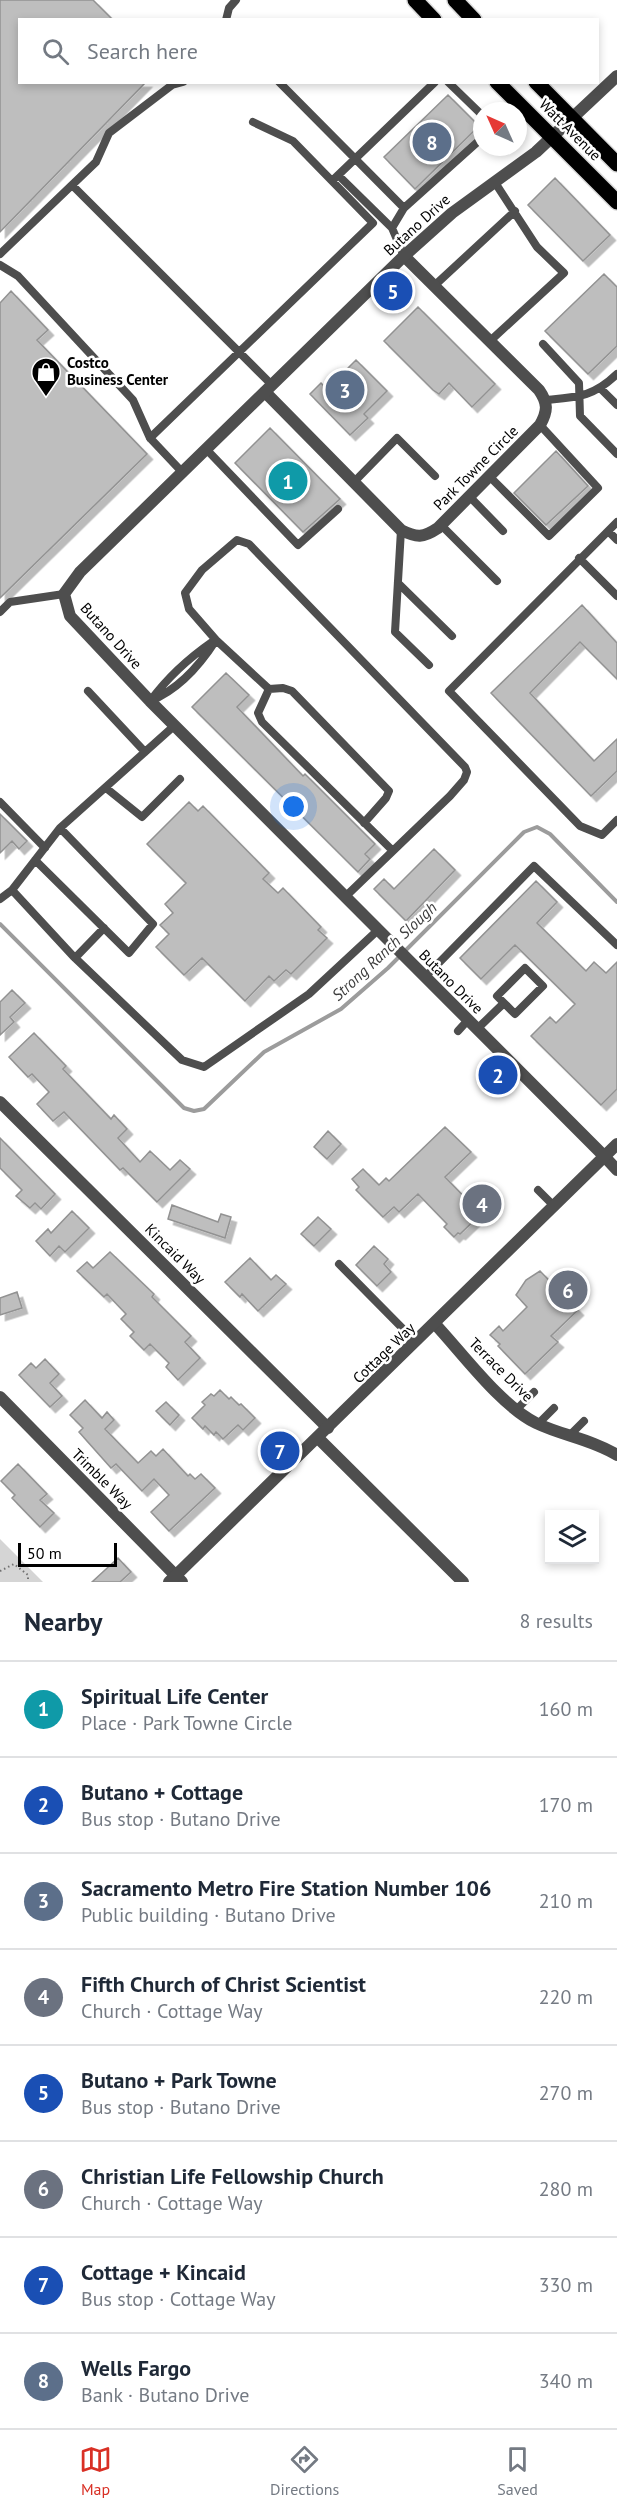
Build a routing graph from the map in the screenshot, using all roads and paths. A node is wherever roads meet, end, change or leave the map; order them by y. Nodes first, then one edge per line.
1 (236, 0) edge
2 (415, 0) edge
3 (459, 1) edge
4 (226, 18) edge
5 (432, 18) edge
6 (472, 18) edge
7 (617, 76) edge
8 (176, 84) edge
9 (281, 84) edge
10 (433, 84) edge
11 (450, 84) edge
12 (499, 84) edge
13 (538, 84) edge
14 (473, 106) edge
15 (573, 120) junction
16 (253, 122) dead end
17 (553, 138) junction
18 (473, 146) edge
19 (355, 159) junction
20 (617, 164) edge
21 (335, 178) junction
22 (495, 181) junction
23 (72, 185) junction
24 (617, 202) edge
25 (404, 208) junction
26 (515, 211) junction
27 (392, 228) junction
28 (0, 254) edge
29 (404, 256) junction
30 (0, 265) edge
31 (434, 286) junction
32 (490, 341) junction
33 (543, 344) dead end
34 (239, 352) junction
35 (617, 374) edge
36 (268, 389) junction
37 (601, 389) junction
38 (579, 396) junction
39 (546, 400) junction
40 (617, 405) edge
41 (540, 425) junction
42 (150, 438) junction
43 (207, 450) junction
44 (617, 454) edge
45 (183, 473) junction
46 (435, 476) dead end
47 (489, 476) junction
48 (354, 482) junction
49 (469, 496) junction
50 (338, 509) dead end
51 (617, 522) edge
52 (441, 525) junction
53 (401, 530) junction
54 (503, 531) dead end
55 (608, 531) junction
56 (617, 540) edge
57 (579, 558) junction
58 (497, 581) dead end
59 (398, 584) junction
60 (63, 594) junction
61 (617, 596) edge
62 (0, 612) edge
63 (452, 636) dead end
64 (216, 640) junction
65 (188, 661) junction
66 (429, 665) dead end
67 (195, 668) junction
68 (269, 689) junction
69 (88, 691) dead end
70 (150, 701) junction
71 (174, 726) junction
72 (145, 752) junction
73 (180, 779) dead end
74 (106, 788) junction
75 (0, 802) edge
76 (617, 820) edge
77 (364, 823) junction
78 (60, 828) junction
79 (45, 848) junction
80 (393, 851) junction
81 (35, 860) junction
82 (12, 890) junction
83 (345, 897) junction
84 (0, 899) edge
85 (104, 928) junction
86 (378, 930) junction
87 (617, 945) edge
88 (75, 958) junction
89 (425, 977) junction
90 (504, 1003) junction
91 (472, 1025) junction
92 (458, 1031) dead end
93 (0, 1102) edge
94 (617, 1144) edge
95 (604, 1156) junction
96 (617, 1170) edge
97 (538, 1190) dead end
98 (555, 1207) junction
99 (339, 1264) dead end
100 (435, 1323) junction
101 (416, 1342) junction
102 (534, 1392) dead end
103 (0, 1397) edge
104 (554, 1408) dead end
105 (516, 1410) junction
106 (584, 1421) dead end
107 (538, 1424) junction
108 (328, 1428) junction
109 (570, 1435) junction
110 (318, 1438) junction
111 (617, 1455) edge
112 (0, 1570) edge
113 (176, 1580) edge
114 (28, 1582) edge
115 (463, 1582) edge

1 - 4 lane
2 - 5 main road
3 - 6 main road
7 - 15 street, Butano Drive
8 - 23 lane
9 - 19 lane
10 - 19 lane
11 - 14 lane
12 - 17 main road, Watt Avenue
13 - 15 main road, Watt Avenue
15 - 17 street, Butano Drive
15 - 20 main road, Watt Avenue
16 - 21 lane
17 - 22 street, Butano Drive
17 - 24 main road, Watt Avenue
18 - 25 lane
19 - 21 lane
19 - 25 lane
21 - 27 lane
21 - 34 lane
22 - 26 lane
22 - 29 street, Butano Drive
23 - 28 lane
23 - 34 lane
25 - 27 lane
26 - 31 lane
26 - 32 lane
27 - 29 lane
29 - 31 street
29 - 36 street, Butano Drive
30 - 42 lane
31 - 32 street
32 - 39 street
33 - 38 lane
34 - 36 lane
34 - 42 lane
35 - 37 lane
36 - 43 street, Butano Drive
36 - 48 street
37 - 38 lane
37 - 40 lane
38 - 39 lane
38 - 44 lane
39 - 41 street, Park Towne Circle
41 - 47 street, Park Towne Circle
41 - 47 lane
42 - 45 lane
43 - 45 street, Butano Drive
43 - 50 lane
45 - 60 street, Butano Drive
46 - 48 lane
47 - 49 street, Park Towne Circle
48 - 53 street
49 - 52 street, Park Towne Circle
49 - 54 lane
51 - 55 lane
52 - 53 street, Park Towne Circle
52 - 58 lane
53 - 59 lane
55 - 56 lane
55 - 57 lane
57 - 61 lane
57 - 76 lane
59 - 63 lane
59 - 66 lane
60 - 62 lane
60 - 70 street, Butano Drive
64 - 65 lane
64 - 67 lane
64 - 68 lane
64 - 80 lane
65 - 67 lane
65 - 70 lane
67 - 70 lane
68 - 77 lane
68 - 77 lane
69 - 72 lane
70 - 71 street, Butano Drive
71 - 72 lane
71 - 83 street, Butano Drive
72 - 74 lane
73 - 74 lane
74 - 78 lane
75 - 79 lane
77 - 80 lane
78 - 79 lane
78 - 85 lane
79 - 81 lane
80 - 83 lane
81 - 82 lane
81 - 85 lane
82 - 84 lane
82 - 88 lane
83 - 86 street, Butano Drive
85 - 88 lane
86 - 88 lane
86 - 89 street, Butano Drive
87 - 89 lane
89 - 91 street, Butano Drive
90 - 90 lane
90 - 91 lane
91 - 92 lane
91 - 95 street, Butano Drive
93 - 108 street, Kincaid Way
94 - 95 street, Cottage Way
95 - 96 street, Butano Drive
95 - 98 street, Cottage Way
97 - 98 lane
98 - 100 street, Cottage Way
99 - 101 lane
100 - 101 street, Cottage Way
100 - 105 street, Terrace Drive
101 - 108 street, Cottage Way
102 - 105 lane
103 - 113 street, Trimble Way
104 - 107 lane
105 - 107 street, Terrace Drive
106 - 109 lane
107 - 109 street, Terrace Drive
108 - 110 street, Cottage Way
109 - 111 street, Terrace Drive
110 - 113 street, Cottage Way
110 - 115 street
112 - 114 path

